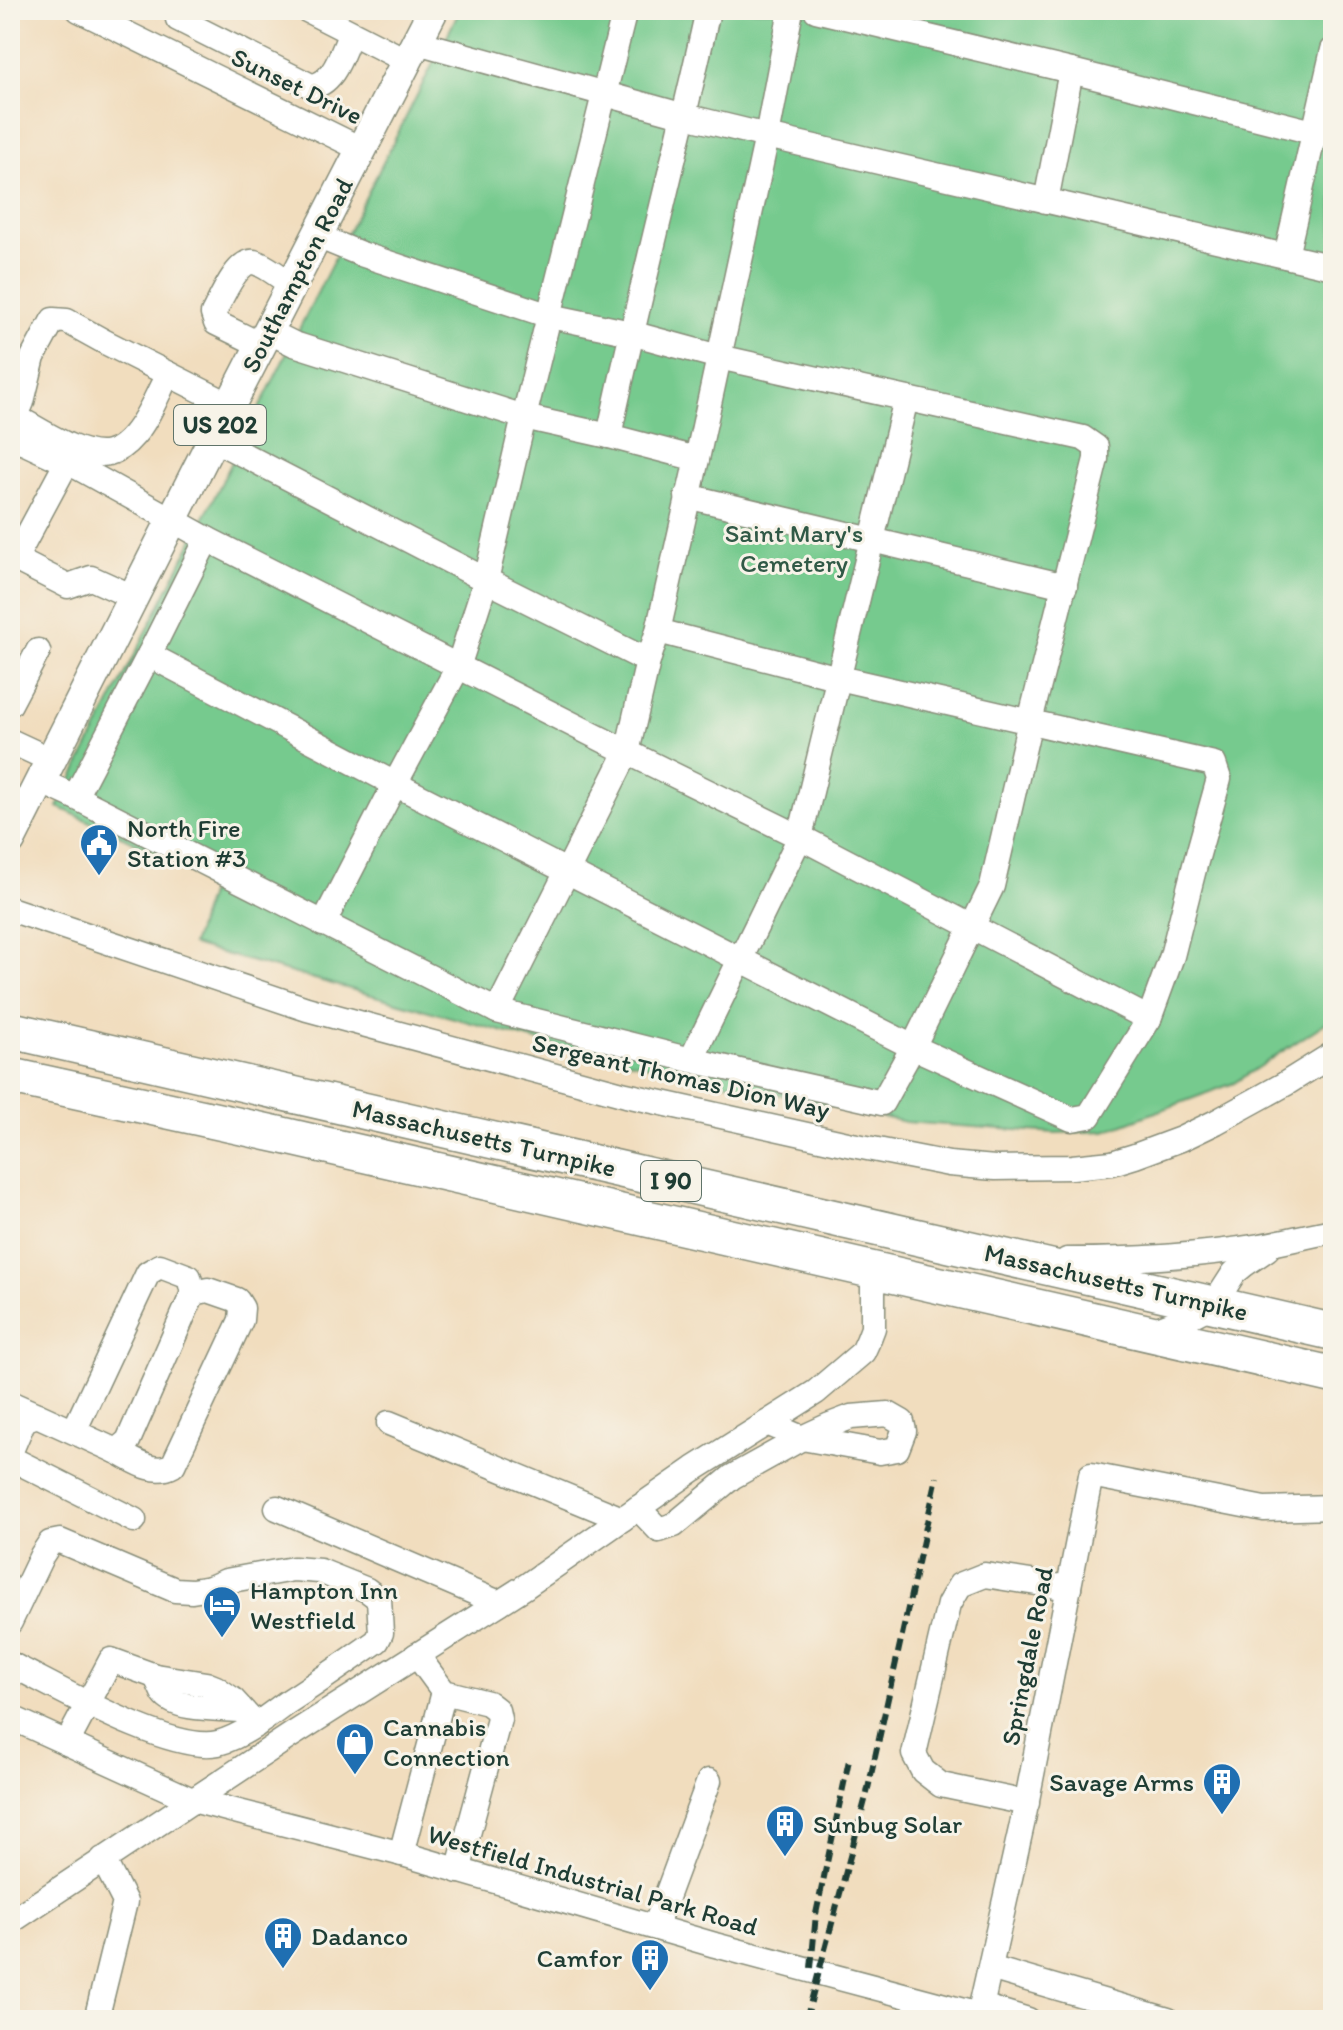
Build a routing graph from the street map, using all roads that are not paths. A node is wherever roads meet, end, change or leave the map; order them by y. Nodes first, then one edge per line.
1 (79, 10) edge
2 (307, 10) edge
3 (433, 10) edge
4 (625, 10) edge
5 (708, 10) edge
6 (791, 10) edge
7 (816, 10) edge
8 (180, 14) edge
9 (351, 33) junction
10 (160, 50) junction
11 (1333, 50) edge
12 (412, 51) junction
13 (1071, 71) junction
14 (603, 94) junction
15 (685, 116) junction
16 (1323, 135) edge
17 (767, 136) junction
18 (361, 149) junction
19 (1046, 201) junction
20 (317, 236) junction
21 (1286, 256) junction
22 (1333, 267) edge
23 (292, 285) junction
24 (550, 316) junction
25 (631, 333) junction
26 (264, 338) junction
27 (719, 357) junction
28 (168, 374) junction
29 (906, 399) junction
30 (230, 405) junction
31 (524, 417) junction
32 (12, 427) edge
33 (609, 436) junction
34 (213, 439) junction
35 (697, 459) junction
36 (67, 462) junction
37 (687, 496) junction
38 (172, 519) junction
39 (207, 539) junction
40 (871, 539) junction
41 (486, 580) junction
42 (1065, 586) junction
43 (133, 597) junction
44 (658, 631) junction
45 (38, 651) dead end
46 (149, 655) junction
47 (648, 661) junction
48 (458, 667) junction
49 (839, 678) junction
50 (10, 704) edge
51 (1030, 721) junction
52 (10, 741) edge
53 (627, 752) junction
54 (46, 770) junction
55 (395, 784) junction
56 (75, 797) junction
57 (800, 837) junction
58 (10, 841) edge
59 (566, 870) junction
60 (10, 909) edge
61 (323, 924) junction
62 (973, 927) junction
63 (741, 959) junction
64 (497, 1011) junction
65 (10, 1012) edge
66 (1149, 1019) junction
67 (10, 1030) edge
68 (913, 1047) junction
69 (1333, 1054) edge
70 (691, 1060) junction
71 (10, 1076) edge
72 (360, 1110) junction
73 (1333, 1231) edge
74 (1276, 1243) junction
75 (1017, 1260) junction
76 (873, 1269) junction
77 (193, 1293) junction
78 (1214, 1304) junction
79 (1149, 1332) junction
80 (1333, 1332) edge
81 (1333, 1375) edge
82 (10, 1403) edge
83 (37, 1415) junction
84 (389, 1423) dead end
85 (767, 1423) junction
86 (74, 1431) junction
87 (116, 1451) junction
88 (10, 1455) edge
89 (1333, 1507) edge
90 (277, 1508) dead end
91 (630, 1514) junction
92 (134, 1520) dead end
93 (1069, 1588) junction
94 (499, 1603) junction
95 (10, 1622) edge
96 (417, 1655) junction
97 (10, 1664) edge
98 (444, 1692) junction
99 (88, 1702) junction
100 (10, 1717) edge
101 (248, 1717) junction
102 (67, 1743) junction
103 (709, 1781) dead end
104 (192, 1800) junction
105 (1025, 1812) junction
106 (401, 1854) junction
107 (103, 1859) junction
108 (458, 1871) junction
109 (10, 1922) edge
110 (655, 1927) junction
111 (990, 1968) junction
112 (980, 2014) edge
113 (96, 2020) edge
114 (1028, 2020) edge
115 (1168, 2020) edge

1 - 10 street, Sunset Drive
2 - 9 street
3 - 12 main road, Southampton Road / US 202
4 - 14 street
5 - 15 street
6 - 17 street
7 - 13 street
8 - 9 street
8 - 10 street
9 - 12 street
10 - 18 street, Sunset Drive
11 - 16 street
12 - 14 street
12 - 18 main road, Southampton Road / US 202
13 - 16 street
13 - 19 street
14 - 15 street
14 - 24 street
15 - 17 street
15 - 25 street
16 - 21 street
17 - 19 street
17 - 27 street
18 - 20 main road, Southampton Road / US 202
19 - 21 street
20 - 23 main road, Southampton Road / US 202
20 - 24 street
21 - 22 street
23 - 26 main road, Southampton Road / US 202
23 - 26 street
24 - 25 street
24 - 31 street
25 - 27 street
25 - 33 street
26 - 30 main road, Southampton Road / US 202
26 - 31 street
27 - 29 street
27 - 35 street
28 - 30 street
28 - 32 street
28 - 32 street
29 - 40 street
29 - 42 street
30 - 34 main road, Southampton Road / US 202
31 - 33 street
31 - 41 street
32 - 36 street
33 - 35 street
34 - 38 main road, Southampton Road / US 202
34 - 41 street
35 - 37 street
36 - 38 street
36 - 43 street
37 - 40 street
37 - 44 street
38 - 39 street
38 - 43 main road, Southampton Road / US 202
39 - 46 street
39 - 48 street
40 - 42 street
40 - 49 street
41 - 47 street
41 - 48 street
42 - 51 street
43 - 54 main road, Southampton Road / US 202
44 - 47 street
44 - 49 street
45 - 50 street
46 - 55 street
46 - 56 street
47 - 53 street
48 - 53 street
48 - 55 street
49 - 51 street
49 - 57 street
51 - 62 street
51 - 66 street
52 - 54 street
53 - 57 street
53 - 59 street
54 - 56 street
54 - 58 main road, Southampton Road / US 202
55 - 59 street
55 - 61 street
56 - 61 street
57 - 62 street
57 - 63 street
59 - 63 street
59 - 64 street
60 - 69 street, Sergeant Thomas Dion Way
61 - 64 street
62 - 66 street
62 - 68 street
63 - 68 street
63 - 70 street
64 - 70 street
65 - 72 highway
66 - 68 street
67 - 72 highway, Massachusetts Turnpike / I 90
68 - 70 street
71 - 76 highway, Massachusetts Turnpike / I 90
72 - 75 highway, Massachusetts Turnpike / I 90
73 - 74 street
74 - 75 street
74 - 78 street
75 - 78 highway, Massachusetts Turnpike / I 90
76 - 79 highway, Massachusetts Turnpike / I 90
76 - 85 street
77 - 86 street
77 - 87 street
77 - 87 street
78 - 79 street
78 - 80 highway, Massachusetts Turnpike / I 90
79 - 81 highway, Massachusetts Turnpike / I 90
82 - 83 street
83 - 86 street
83 - 88 street
84 - 91 street
85 - 91 street
85 - 91 street
86 - 87 street
88 - 92 street
89 - 93 street, Springdale Road
90 - 94 street
91 - 94 street
93 - 105 street, Springdale Road
93 - 105 street
94 - 96 street
95 - 101 street
96 - 98 street
96 - 104 street
97 - 99 street
98 - 106 street
98 - 108 street
99 - 101 street
99 - 101 street
99 - 102 street
100 - 102 street, Westfield Industrial Park Road
102 - 104 street, Westfield Industrial Park Road
103 - 110 street
104 - 106 street, Westfield Industrial Park Road
104 - 107 street
105 - 111 street, Springdale Road
106 - 108 street, Westfield Industrial Park Road
107 - 109 street
107 - 113 street
108 - 110 street, Westfield Industrial Park Road
110 - 112 street, Westfield Industrial Park Road
111 - 112 street, Springdale Road
111 - 115 street
112 - 114 street, Westfield Industrial Park Road

